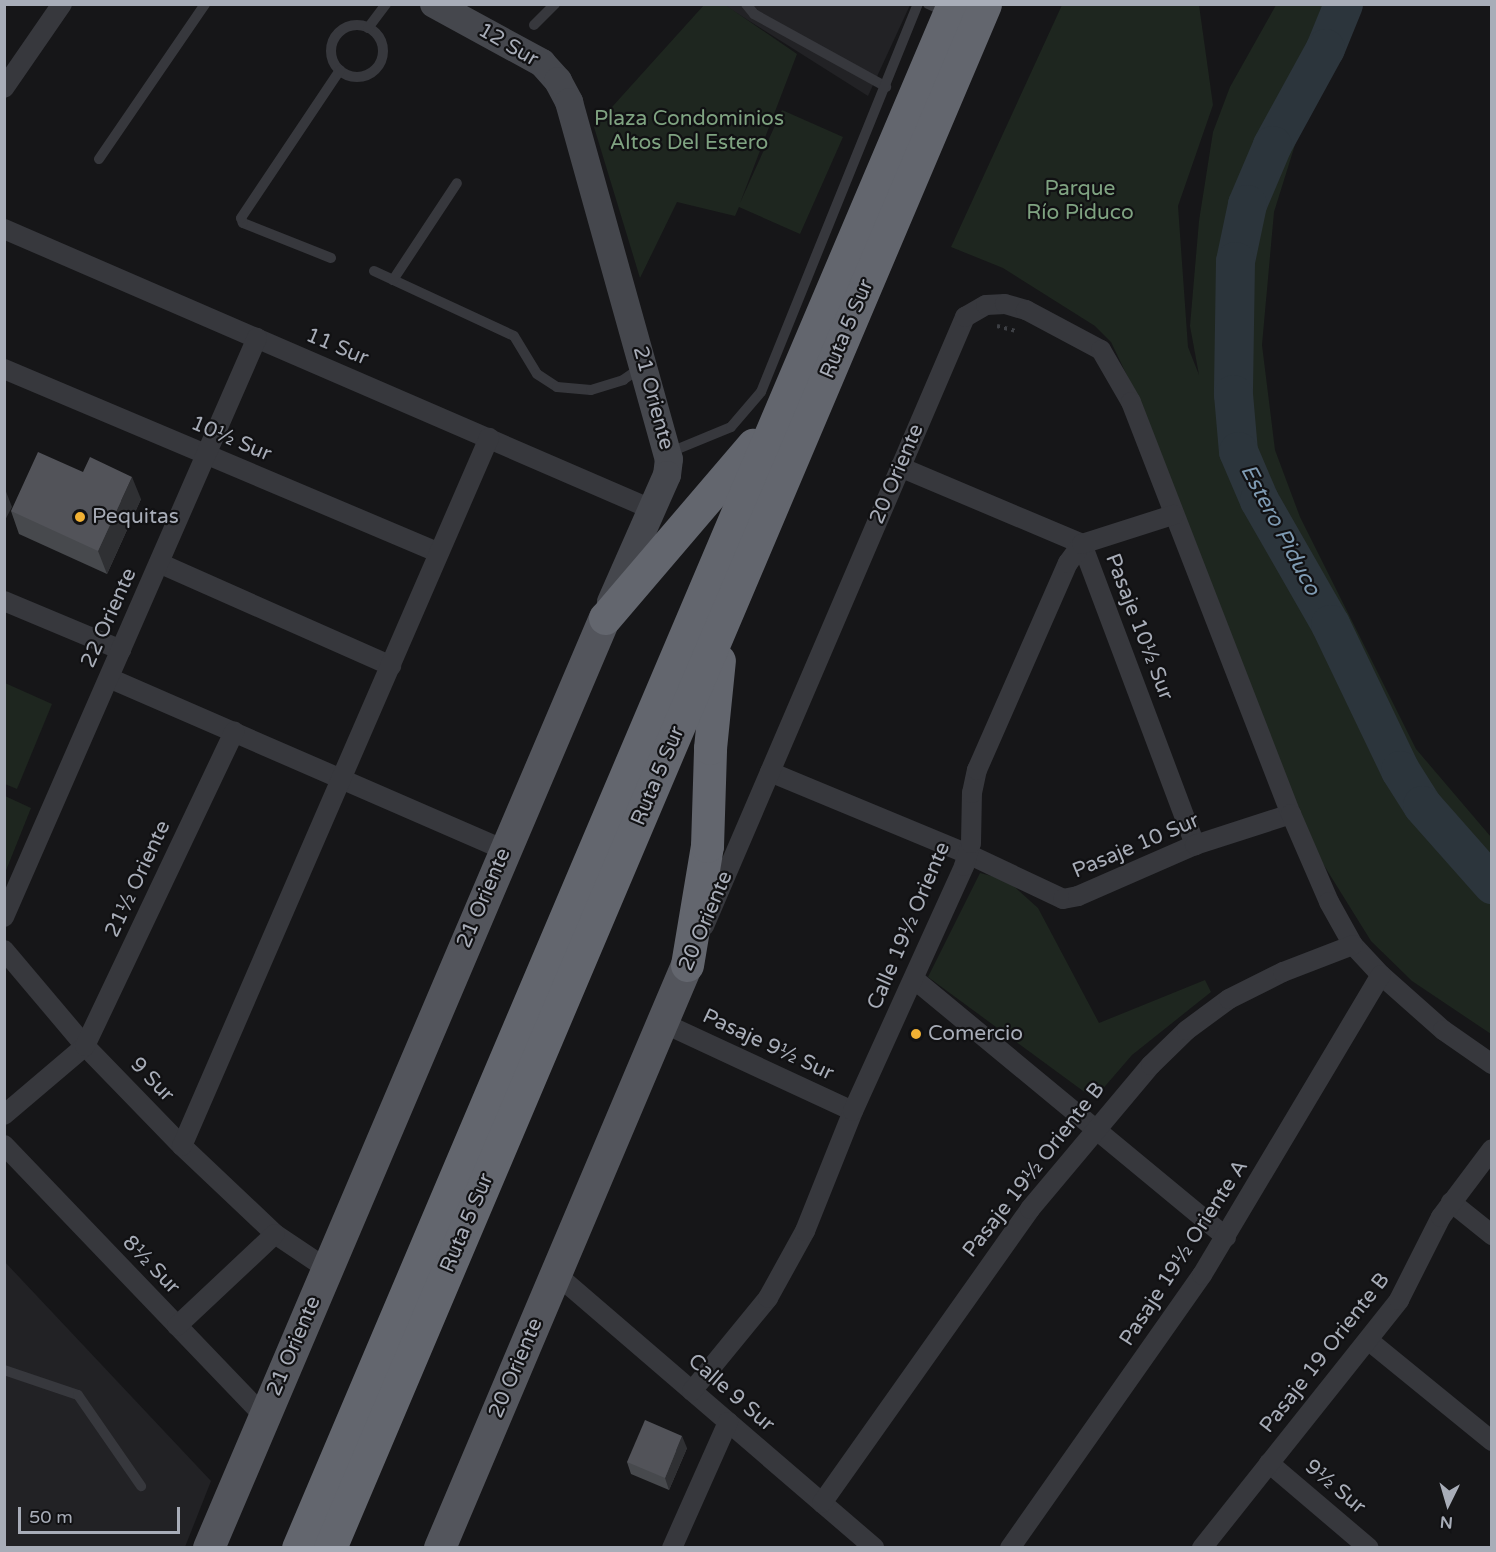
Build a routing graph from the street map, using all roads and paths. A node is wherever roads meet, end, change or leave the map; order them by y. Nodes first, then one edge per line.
1 (62, 4) edge
2 (205, 4) edge
3 (386, 4) edge
4 (434, 4) edge
5 (555, 4) edge
6 (747, 4) edge
7 (918, 4) edge
8 (985, 4) edge
9 (943, 7) edge
10 (534, 25) dead end
11 (368, 28) junction
12 (340, 70) junction
13 (886, 87) junction
14 (4, 88) edge
15 (99, 159) dead end
16 (457, 183) dead end
17 (4, 229) edge
18 (607, 240) joint
19 (330, 258) dead end
20 (374, 271) dead end
21 (393, 280) junction
22 (257, 338) junction
23 (645, 365) junction
24 (4, 369) edge
25 (784, 402) junction
26 (489, 438) junction
27 (668, 453) junction
28 (206, 454) junction
29 (900, 467) junction
30 (651, 509) junction
31 (1173, 515) junction
32 (1082, 544) junction
33 (439, 553) junction
34 (159, 563) junction
35 (4, 601) edge
36 (727, 613) junction
37 (605, 618) junction
38 (121, 651) junction
39 (391, 666) junction
40 (109, 678) junction
41 (234, 732) junction
42 (770, 772) junction
43 (342, 779) junction
44 (1291, 814) junction
45 (1195, 845) junction
46 (505, 850) junction
47 (968, 854) junction
48 (4, 917) edge
49 (1353, 945) junction
50 (4, 950) edge
51 (687, 965) junction
52 (1381, 975) junction
53 (915, 979) junction
54 (663, 1023) junction
55 (85, 1046) junction
56 (1491, 1064) edge
57 (853, 1111) junction
58 (4, 1114) edge
59 (1096, 1126) junction
60 (4, 1145) edge
61 (182, 1146) junction
62 (1491, 1149) edge
63 (1451, 1202) junction
64 (275, 1234) junction
65 (1491, 1235) edge
66 (1226, 1237) junction
67 (327, 1269) junction
68 (556, 1274) junction
69 (177, 1326) junction
70 (1368, 1340) junction
71 (4, 1370) edge
72 (692, 1391) junction
73 (264, 1416) junction
74 (728, 1422) junction
75 (1491, 1441) edge
76 (1269, 1463) junction
77 (141, 1486) dead end
78 (822, 1503) junction
79 (209, 1548) edge
80 (298, 1548) edge
81 (330, 1548) edge
82 (440, 1548) edge
83 (672, 1548) edge
84 (874, 1548) edge
85 (1010, 1548) edge
86 (1202, 1548) edge
87 (1369, 1548) edge

1 - 14 street
2 - 15 lane
3 - 11 lane
4 - 18 street, 12 Sur
5 - 10 lane
6 - 13 lane
7 - 13 lane
8 - 36 highway, Ruta 5 Sur
9 - 25 highway, Ruta 5 Sur
11 - 12 lane
11 - 12 lane
12 - 19 lane
13 - 27 lane
16 - 21 lane
17 - 22 street, 11 Sur
18 - 23 street, 21 Oriente
20 - 21 lane
21 - 23 lane
22 - 26 street, 11 Sur
22 - 28 street, 22 Oriente
23 - 27 street, 21 Oriente
24 - 28 street, 10½ Sur
25 - 37 highway
25 - 80 highway, Ruta 5 Sur
26 - 30 street, 11 Sur
26 - 33 street
27 - 30 street, 21 Oriente
28 - 33 street, 10½ Sur
28 - 34 street, 22 Oriente
29 - 31 street, 20 Oriente
29 - 32 street, Pasaje 10½ Sur
29 - 42 street, 20 Oriente
30 - 37 street, 21 Oriente
31 - 32 street
31 - 44 street
32 - 45 street, Pasaje 10½ Sur
32 - 47 street, Calle 19½ Oriente
33 - 39 street
34 - 38 street, 22 Oriente
34 - 39 street
35 - 38 street
36 - 51 highway
36 - 81 highway, Ruta 5 Sur
37 - 46 main road, 21 Oriente
38 - 40 street, 22 Oriente
39 - 43 street
40 - 41 street
40 - 48 street, 22 Oriente
41 - 43 street
41 - 55 street, 21½ Oriente
42 - 47 street, Pasaje 10 Sur
42 - 51 street, 20 Oriente
43 - 46 street
43 - 61 street
44 - 45 street, Pasaje 10 Sur
44 - 49 street
45 - 47 street, Pasaje 10 Sur
46 - 67 main road, 21 Oriente
47 - 53 street, Calle 19½ Oriente
49 - 52 street
49 - 59 street, Pasaje 19½ Oriente B
50 - 55 street, 9 Sur
51 - 54 main road, 20 Oriente
52 - 56 street
52 - 66 street, Pasaje 19½ Oriente A
53 - 57 street, Calle 19½ Oriente
53 - 59 street
54 - 57 street, Pasaje 9½ Sur
54 - 68 main road, 20 Oriente
55 - 58 street
55 - 61 street, 9 Sur
57 - 72 street, Calle 19½ Oriente
59 - 66 street
59 - 78 street, Pasaje 19½ Oriente B
60 - 69 street, 8½ Sur
61 - 64 street, 9 Sur
62 - 63 street, Pasaje 19 Oriente B
63 - 65 street
63 - 70 street, Pasaje 19 Oriente B
64 - 67 street, 9 Sur
64 - 69 street
66 - 85 street, Pasaje 19½ Oriente A
67 - 73 main road, 21 Oriente
68 - 72 street, Calle 9 Sur
68 - 82 main road, 20 Oriente
69 - 73 street, 8½ Sur
70 - 75 street
70 - 76 street, Pasaje 19 Oriente B
71 - 77 lane
72 - 74 street, Calle 9 Sur
73 - 79 main road, 21 Oriente
74 - 78 street, Calle 9 Sur
74 - 83 street
76 - 86 street, Pasaje 19 Oriente B
76 - 87 street, 9½ Sur
78 - 84 street, Calle 9 Sur

